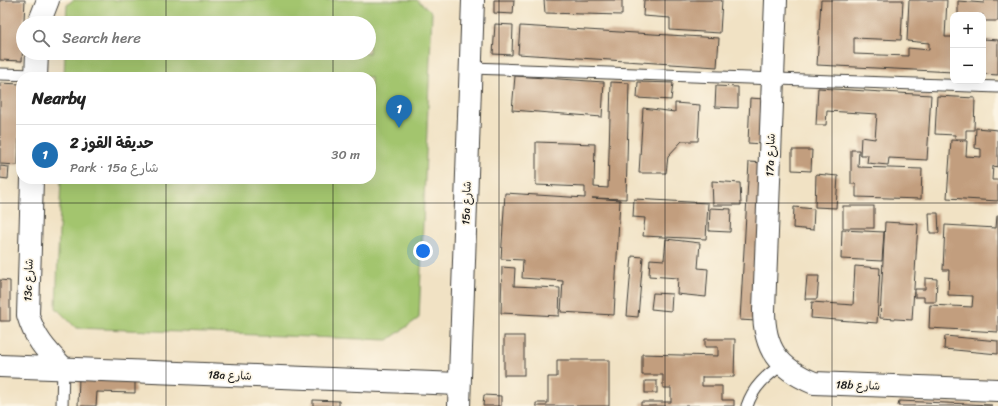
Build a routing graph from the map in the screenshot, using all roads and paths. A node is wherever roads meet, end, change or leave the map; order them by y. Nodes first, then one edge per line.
1 (48, 0) edge
2 (473, 0) edge
3 (776, 0) edge
4 (42, 16) edge
5 (37, 60) edge
6 (471, 68) junction
7 (36, 72) edge
8 (0, 74) edge
9 (16, 75) edge
10 (773, 79) junction
11 (998, 87) edge
12 (32, 184) edge
13 (764, 310) joint
14 (782, 365) junction
15 (0, 366) edge
16 (63, 368) junction
17 (459, 384) junction
18 (998, 390) edge
19 (62, 406) edge
20 (459, 406) edge
21 (747, 406) edge

1 - 4 street
2 - 6 street, 15a شارع
3 - 10 street, 17a شارع
5 - 7 street
6 - 10 lane
6 - 17 street, 15a شارع
8 - 9 lane
10 - 11 lane
10 - 13 street, 17a شارع
12 - 16 street, 13c شارع
13 - 14 street, 18b شارع
14 - 18 street, 18b شارع
14 - 21 lane
15 - 16 street, 18a شارع
16 - 17 street, 18a شارع
16 - 19 lane
17 - 20 street, 15a شارع

